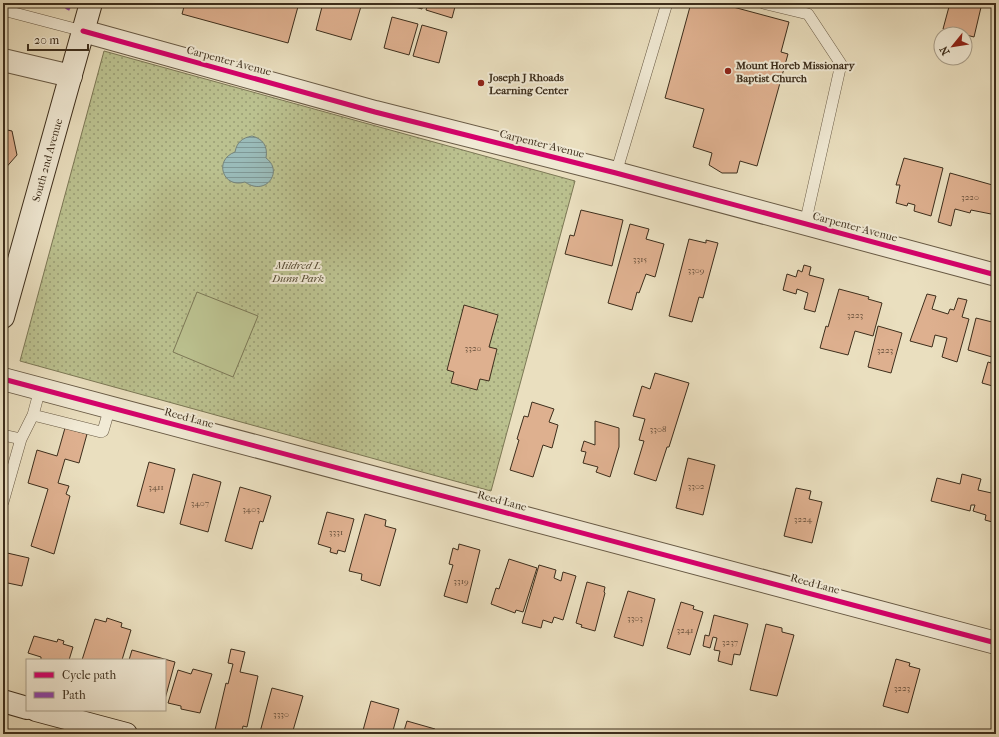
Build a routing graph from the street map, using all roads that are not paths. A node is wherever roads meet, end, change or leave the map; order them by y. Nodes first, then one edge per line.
1 (91, 3) edge
2 (667, 3) edge
3 (763, 3) edge
4 (3, 10) edge
5 (83, 31) junction
6 (3, 60) edge
7 (70, 76) junction
8 (616, 173) junction
9 (805, 224) junction
10 (996, 275) edge
11 (8, 284) edge
12 (3, 317) edge
13 (3, 379) edge
14 (40, 389) junction
15 (110, 407) junction
16 (34, 415) junction
17 (3, 435) edge
18 (21, 439) junction
19 (3, 502) edge
20 (996, 643) edge
21 (3, 701) edge
22 (26, 708) edge
23 (40, 711) edge
24 (126, 734) edge

1 - 5 street, South 2nd Avenue
2 - 8 lane
3 - 9 lane
4 - 5 lane
5 - 7 street, South 2nd Avenue
5 - 8 street, Carpenter Avenue
6 - 7 street
7 - 11 street, South 2nd Avenue
8 - 9 street, Carpenter Avenue
9 - 10 street, Carpenter Avenue
11 - 12 street, South 2nd Avenue
13 - 14 street, Reed Lane
14 - 15 street, Reed Lane
14 - 16 lane
15 - 16 lane
15 - 20 street, Reed Lane
16 - 18 lane
17 - 18 lane
18 - 19 lane
21 - 22 street
23 - 24 street

